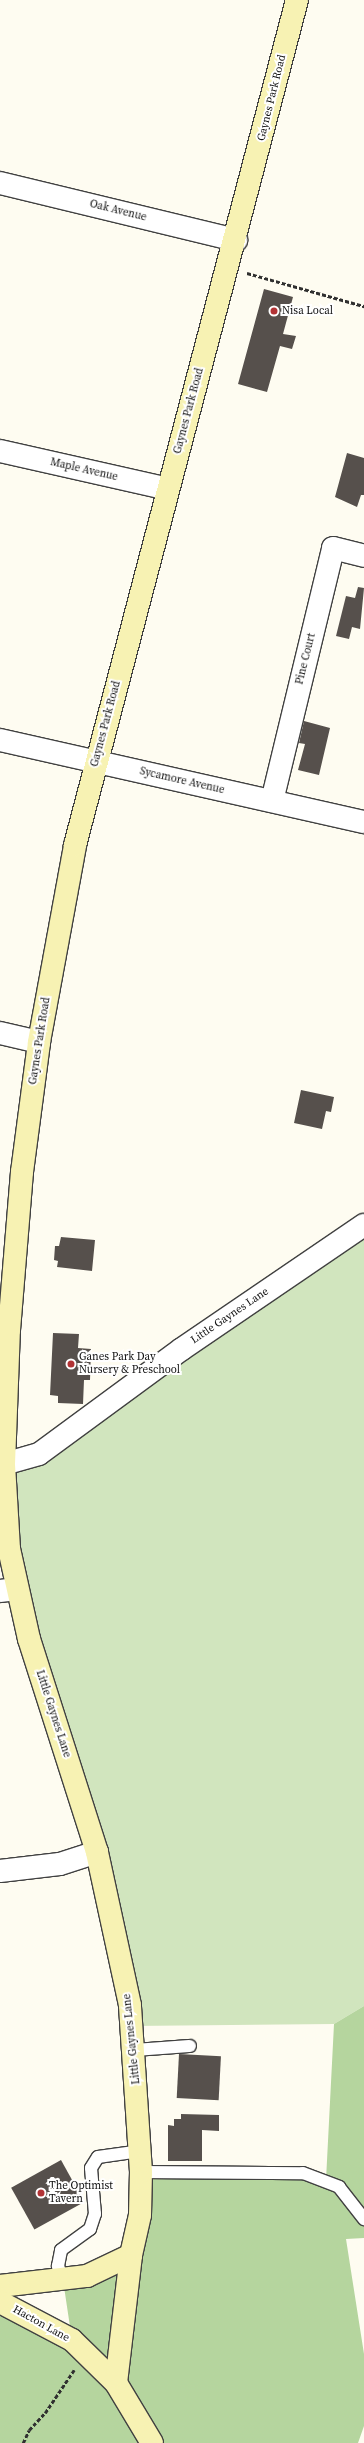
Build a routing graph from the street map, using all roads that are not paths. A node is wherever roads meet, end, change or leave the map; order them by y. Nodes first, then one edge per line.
1 (297, 0) edge
2 (0, 183) edge
3 (236, 240) junction
4 (0, 451) edge
5 (168, 489) junction
6 (364, 556) edge
7 (0, 740) edge
8 (96, 761) junction
9 (272, 801) junction
10 (364, 822) edge
11 (0, 1033) edge
12 (39, 1042) junction
13 (364, 1225) edge
14 (4, 1330) edge
15 (4, 1464) junction
16 (8, 1590) edge
17 (97, 1852) junction
18 (0, 1871) edge
19 (190, 2046) dead end
20 (134, 2050) junction
21 (141, 2162) junction
22 (364, 2219) edge
23 (131, 2255) junction
24 (63, 2280) junction
25 (0, 2286) edge
26 (0, 2302) edge
27 (116, 2383) junction
28 (152, 2443) edge

1 - 3 street, Gaynes Park Road
2 - 3 street, Oak Avenue
3 - 5 street, Gaynes Park Road
4 - 5 street, Maple Avenue
5 - 8 street, Gaynes Park Road
6 - 9 street, Pine Court
7 - 8 street, Sycamore Avenue
8 - 9 street, Sycamore Avenue
8 - 12 street, Gaynes Park Road
9 - 10 street, Sycamore Avenue
11 - 12 street
12 - 14 street, Gaynes Park Road
13 - 15 street, Little Gaynes Lane
14 - 15 street, Gaynes Park Road
15 - 16 street, Little Gaynes Lane
16 - 17 street, Little Gaynes Lane
17 - 18 street
17 - 20 street, Little Gaynes Lane
19 - 20 lane
20 - 21 street, Little Gaynes Lane
21 - 22 lane
21 - 23 street, Little Gaynes Lane
21 - 24 lane
23 - 24 street
23 - 27 street, Little Gaynes Lane
24 - 25 street
26 - 27 street, Hacton Lane
27 - 28 street, Hacton Lane

